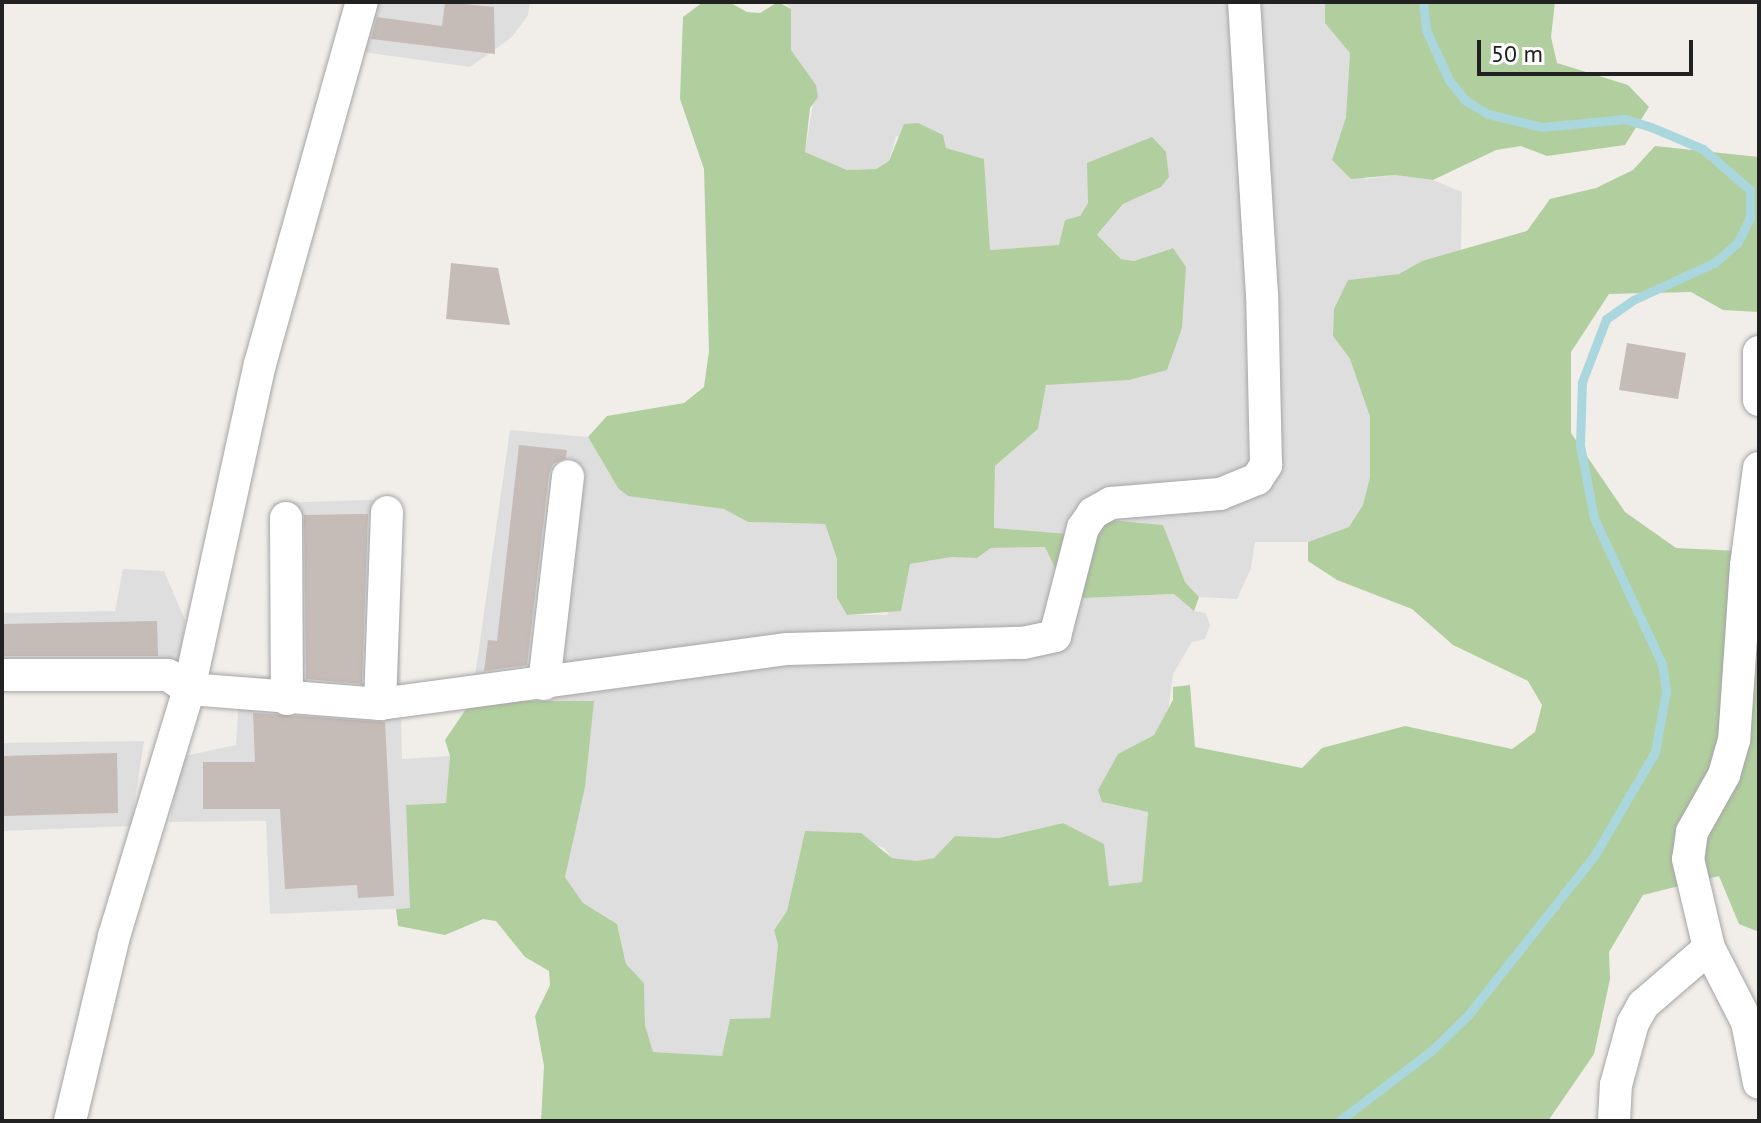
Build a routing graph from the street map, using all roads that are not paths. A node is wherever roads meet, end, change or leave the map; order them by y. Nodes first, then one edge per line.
1 (362, 2) edge
2 (1244, 2) edge
3 (1759, 352) edge
4 (1759, 400) edge
5 (1759, 468) edge
6 (568, 476) dead end
7 (387, 512) dead end
8 (286, 518) dead end
9 (2, 675) edge
10 (544, 684) junction
11 (189, 689) junction
12 (287, 699) junction
13 (380, 704) junction
14 (1709, 948) junction
15 (1759, 1083) edge
16 (70, 1121) edge
17 (1614, 1121) edge

1 - 11 street
2 - 10 street
3 - 4 street
5 - 14 street
6 - 10 street
7 - 13 street
8 - 12 street
9 - 11 street
10 - 13 street
11 - 12 street
11 - 16 street
12 - 13 street
14 - 15 street
14 - 17 street

